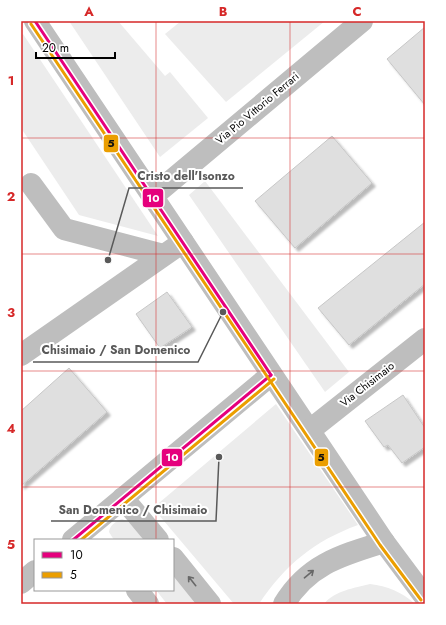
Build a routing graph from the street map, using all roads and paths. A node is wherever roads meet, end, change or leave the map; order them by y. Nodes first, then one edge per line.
1 (35, 21) edge
2 (362, 21) edge
3 (30, 184) dead end
4 (153, 196) junction
5 (183, 242) junction
6 (163, 255) junction
7 (425, 339) edge
8 (21, 356) edge
9 (272, 375) junction
10 (310, 430) junction
11 (123, 498) junction
12 (85, 536) edge
13 (157, 539) edge
14 (384, 542) junction
15 (174, 559) edge
16 (34, 572) edge
17 (21, 583) edge
18 (138, 591) edge
19 (425, 596) edge
20 (148, 604) edge
21 (210, 604) edge
22 (284, 604) edge

1 - 4 street
2 - 4 street, Via Pio Vittorio Ferrari
3 - 6 street
4 - 5 street
5 - 6 street
5 - 9 street
6 - 8 street
7 - 10 street, Via Chisimaio
9 - 10 street
9 - 11 street
10 - 14 street
11 - 12 street
11 - 13 street
14 - 19 street
22 -> 14 street
21 -> 15 street
16 - 17 street
18 - 20 street

